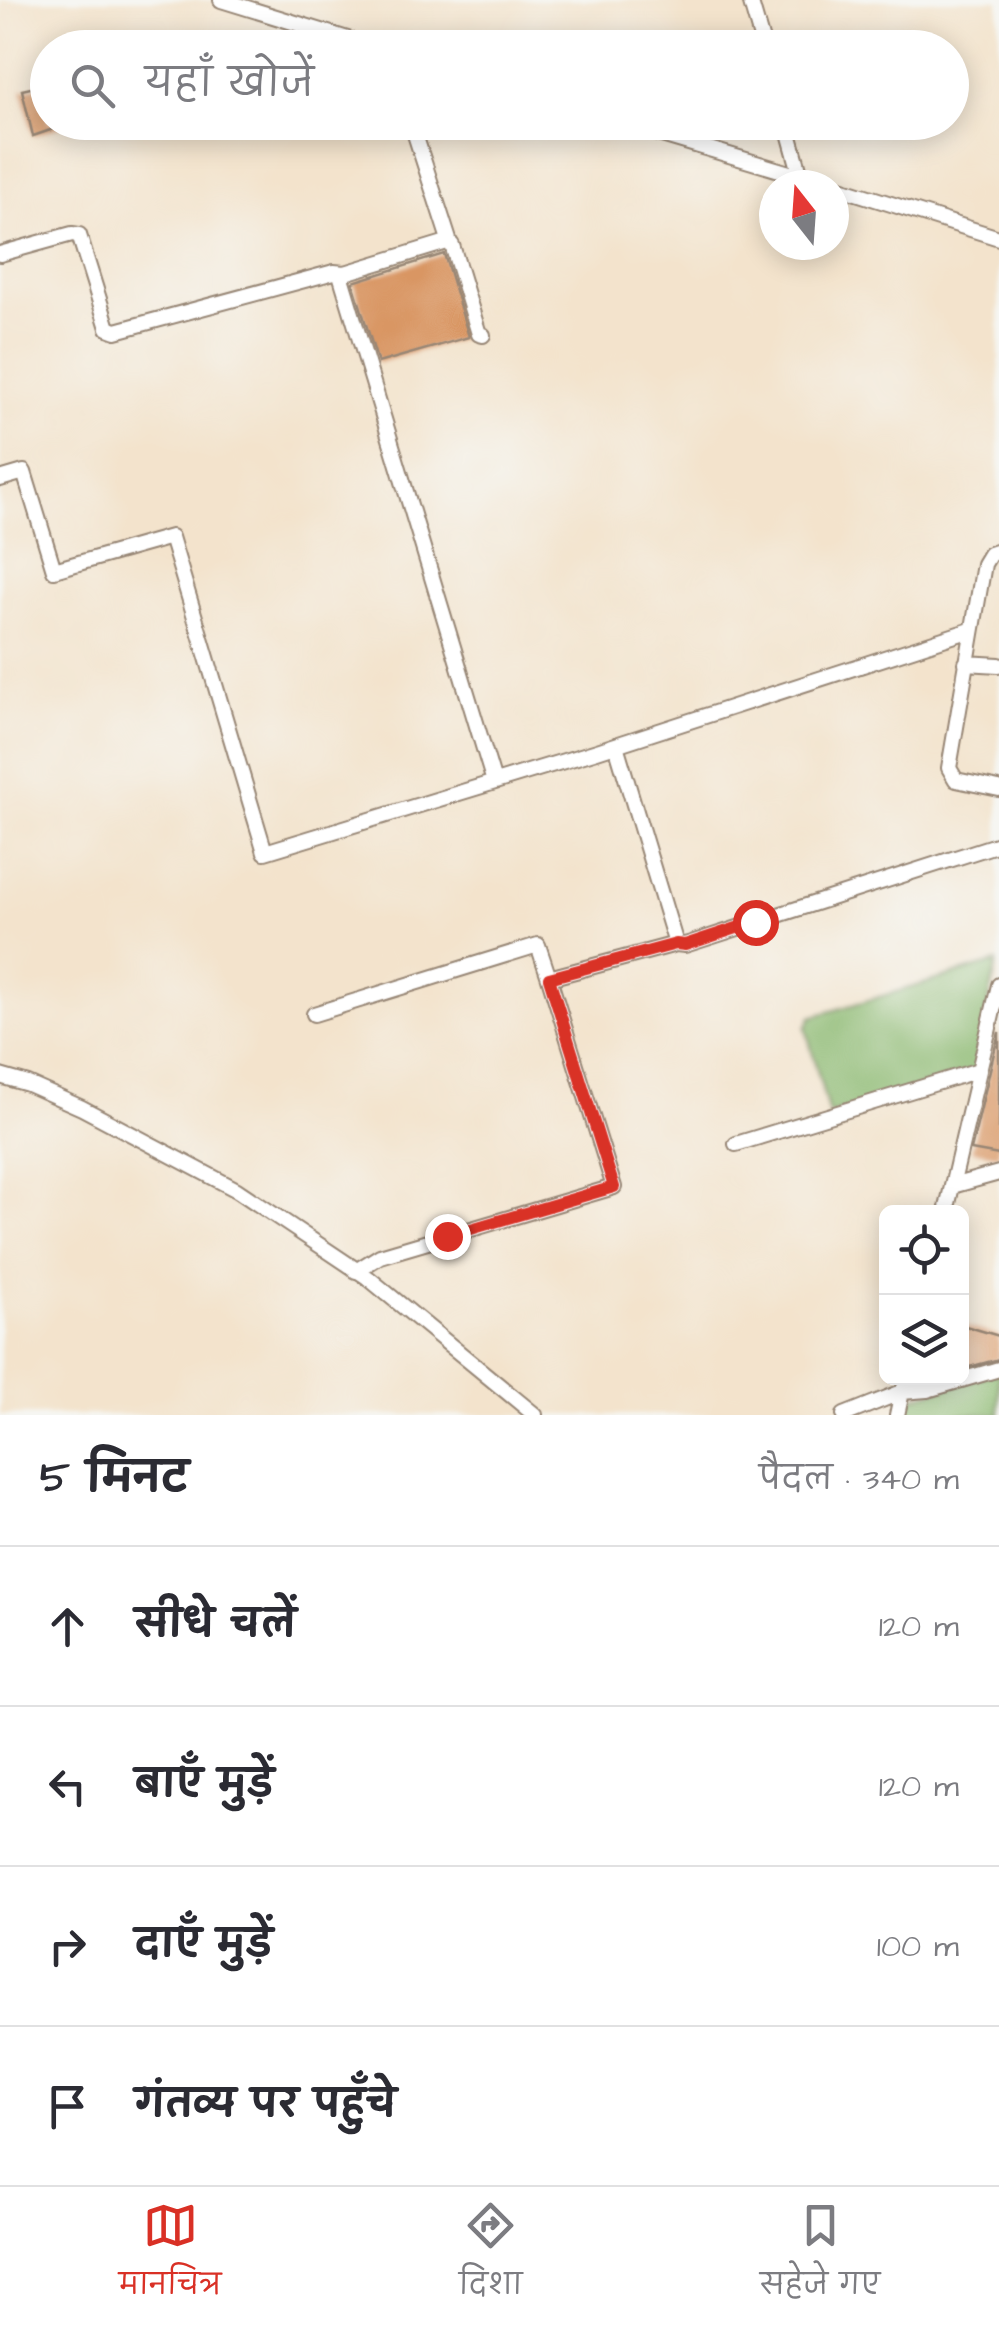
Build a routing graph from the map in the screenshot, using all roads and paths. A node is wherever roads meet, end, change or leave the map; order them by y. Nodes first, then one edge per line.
1 (221, 0) edge
2 (750, 0) edge
3 (318, 30) edge
4 (759, 30) edge
5 (417, 140) edge
6 (679, 140) edge
7 (791, 140) edge
8 (781, 170) edge
9 (799, 170) edge
10 (849, 191) edge
11 (999, 238) edge
12 (450, 242) junction
13 (0, 254) edge
14 (340, 274) junction
15 (483, 335) dead end
16 (0, 479) edge
17 (999, 551) edge
18 (972, 630) junction
19 (966, 664) junction
20 (999, 665) edge
21 (616, 745) junction
22 (494, 782) junction
23 (999, 789) edge
24 (999, 844) edge
25 (676, 944) junction
26 (549, 978) junction
27 (999, 985) edge
28 (314, 1014) dead end
29 (979, 1070) junction
30 (0, 1076) edge
31 (736, 1144) dead end
32 (999, 1173) edge
33 (952, 1186) junction
34 (948, 1205) edge
35 (356, 1271) junction
36 (999, 1369) edge
37 (906, 1385) edge
38 (902, 1392) junction
39 (534, 1415) edge
40 (844, 1415) edge
41 (897, 1415) edge

1 - 3 street
2 - 4 street
5 - 12 street
6 - 8 street
7 - 9 street
10 - 11 street
12 - 14 street
12 - 15 street
13 - 14 street
14 - 22 street
16 - 22 street
17 - 18 street
18 - 19 street
18 - 21 street
19 - 20 street
19 - 23 street
21 - 22 street
21 - 25 street
24 - 25 street
25 - 26 street
26 - 28 street
26 - 35 street
27 - 29 street
29 - 31 street
29 - 33 street
30 - 35 street
32 - 33 street
33 - 34 street
35 - 39 street
36 - 38 street
37 - 38 street
38 - 40 street
38 - 41 street

